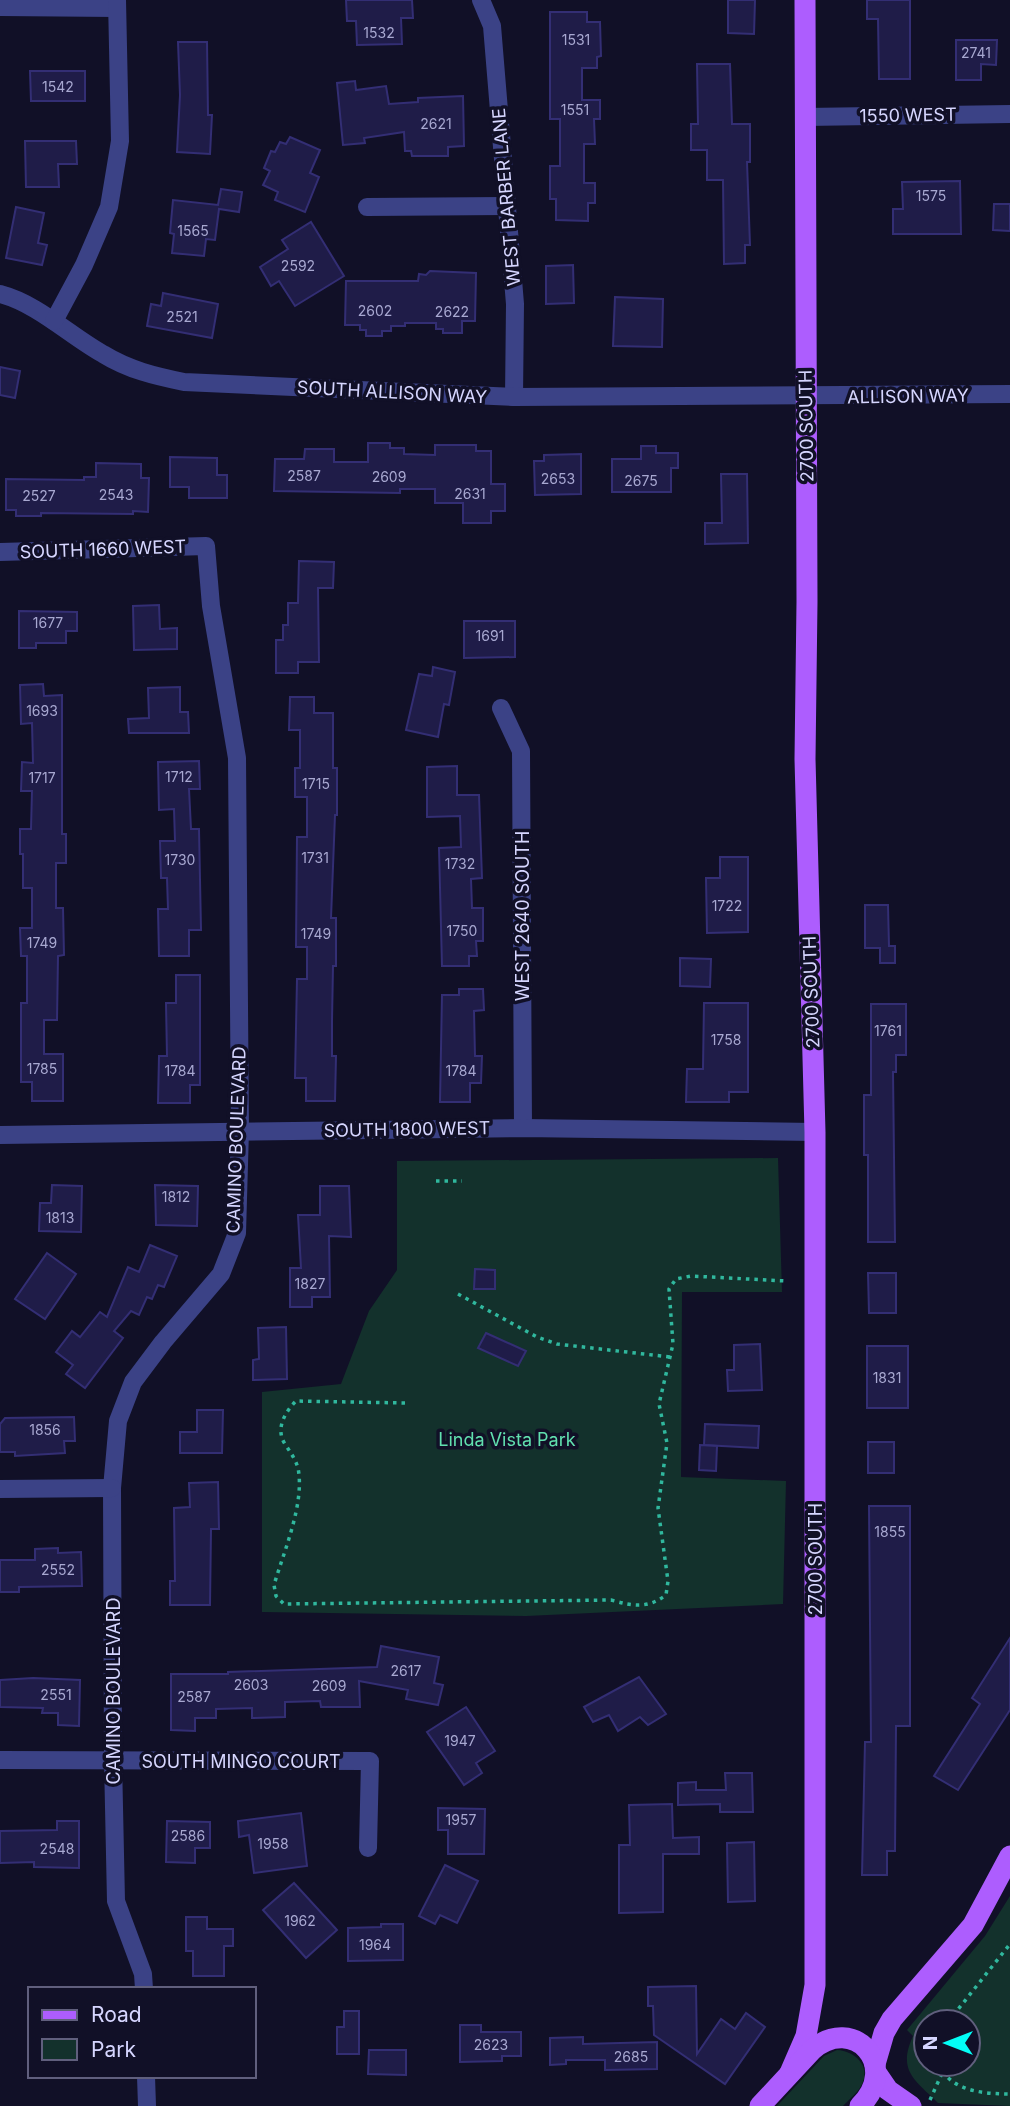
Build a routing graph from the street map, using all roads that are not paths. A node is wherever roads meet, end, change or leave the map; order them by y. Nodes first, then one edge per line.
1 (481, 0) edge
2 (805, 0) edge
3 (117, 4) edge
4 (0, 8) edge
5 (1010, 114) edge
6 (806, 117) junction
7 (505, 206) junction
8 (367, 207) dead end
9 (0, 294) edge
10 (54, 321) junction
11 (1010, 394) edge
12 (806, 396) junction
13 (514, 397) junction
14 (206, 546) joint
15 (0, 552) edge
16 (501, 708) dead end
17 (523, 1128) junction
18 (240, 1130) junction
19 (814, 1132) junction
20 (0, 1135) edge
21 (112, 1488) junction
22 (0, 1489) edge
23 (0, 1760) edge
24 (113, 1760) junction
25 (368, 1848) dead end
26 (1010, 1856) edge
27 (815, 1985) junction
28 (144, 1987) edge
29 (902, 2006) junction
30 (844, 2038) junction
31 (876, 2069) junction
32 (790, 2073) junction
33 (146, 2078) edge
34 (920, 2102) edge
35 (760, 2104) edge
36 (147, 2106) edge
37 (860, 2106) edge

1 - 7 street, WEST BARBER LANE
2 - 6 main road, 2700 SOUTH
3 - 4 street
3 - 10 street
5 - 6 street, 1550 WEST
6 - 12 main road, 2700 SOUTH
7 - 8 street
7 - 13 street, WEST BARBER LANE
9 - 10 street, SOUTH ALLISON WAY
10 - 13 street, SOUTH ALLISON WAY
11 - 12 street, ALLISON WAY
12 - 13 street, SOUTH ALLISON WAY
12 - 19 main road, 2700 SOUTH
14 - 15 street, SOUTH 1660 WEST
14 - 18 street, CAMINO BOULEVARD
16 - 17 street, WEST 2640 SOUTH
17 - 18 street, SOUTH 1800 WEST
17 - 19 street, SOUTH 1800 WEST
18 - 20 street, SOUTH 1800 WEST
18 - 21 street, CAMINO BOULEVARD
19 - 27 main road, 2700 SOUTH
21 - 22 street
21 - 24 street, CAMINO BOULEVARD
23 - 24 street, SOUTH MINGO COURT
24 - 25 street, SOUTH MINGO COURT
24 - 28 street, CAMINO BOULEVARD
26 - 29 main road
27 - 30 main road, 2700 SOUTH
27 - 32 main road, 2700 SOUTH
29 - 30 main road
29 - 31 main road
30 - 31 main road, 2700 SOUTH
30 - 32 main road
31 - 34 main road, 2700 SOUTH
31 - 37 main road
32 - 35 main road
33 - 36 street

